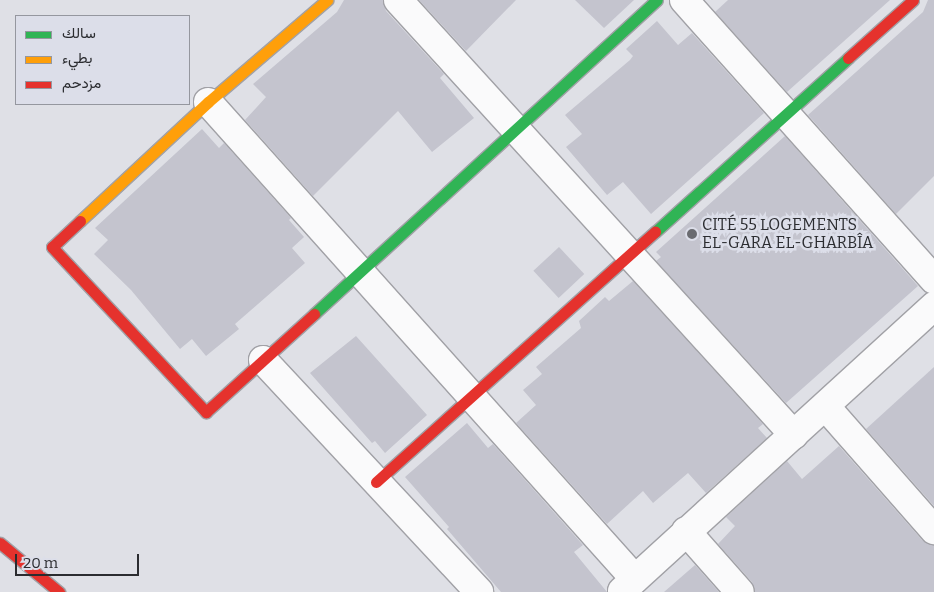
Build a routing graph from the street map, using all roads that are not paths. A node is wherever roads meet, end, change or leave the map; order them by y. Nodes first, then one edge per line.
1 (326, 0) edge
2 (398, 0) edge
3 (657, 0) edge
4 (684, 0) edge
5 (913, 0) edge
6 (208, 102) junction
7 (785, 113) junction
8 (514, 129) junction
9 (629, 256) junction
10 (358, 270) junction
11 (934, 280) edge
12 (934, 306) edge
13 (263, 360) junction
14 (470, 396) junction
15 (826, 407) junction
16 (794, 435) junction
17 (376, 482) junction
18 (934, 530) edge
19 (686, 531) junction
20 (0, 543) edge
21 (628, 586) edge
22 (59, 592) edge
23 (478, 592) edge
24 (740, 592) edge

1 - 6 street
2 - 8 street
3 - 8 street
4 - 7 street
5 - 7 street
6 - 10 street
6 - 13 street
7 - 9 street
7 - 11 street
8 - 9 street
8 - 10 street
9 - 14 street
9 - 16 street
10 - 13 street
10 - 14 street
12 - 15 street
13 - 17 street
14 - 17 street
14 - 21 street
15 - 16 street
15 - 18 street
16 - 19 street
17 - 23 street
19 - 21 street
19 - 24 street
20 - 22 street

